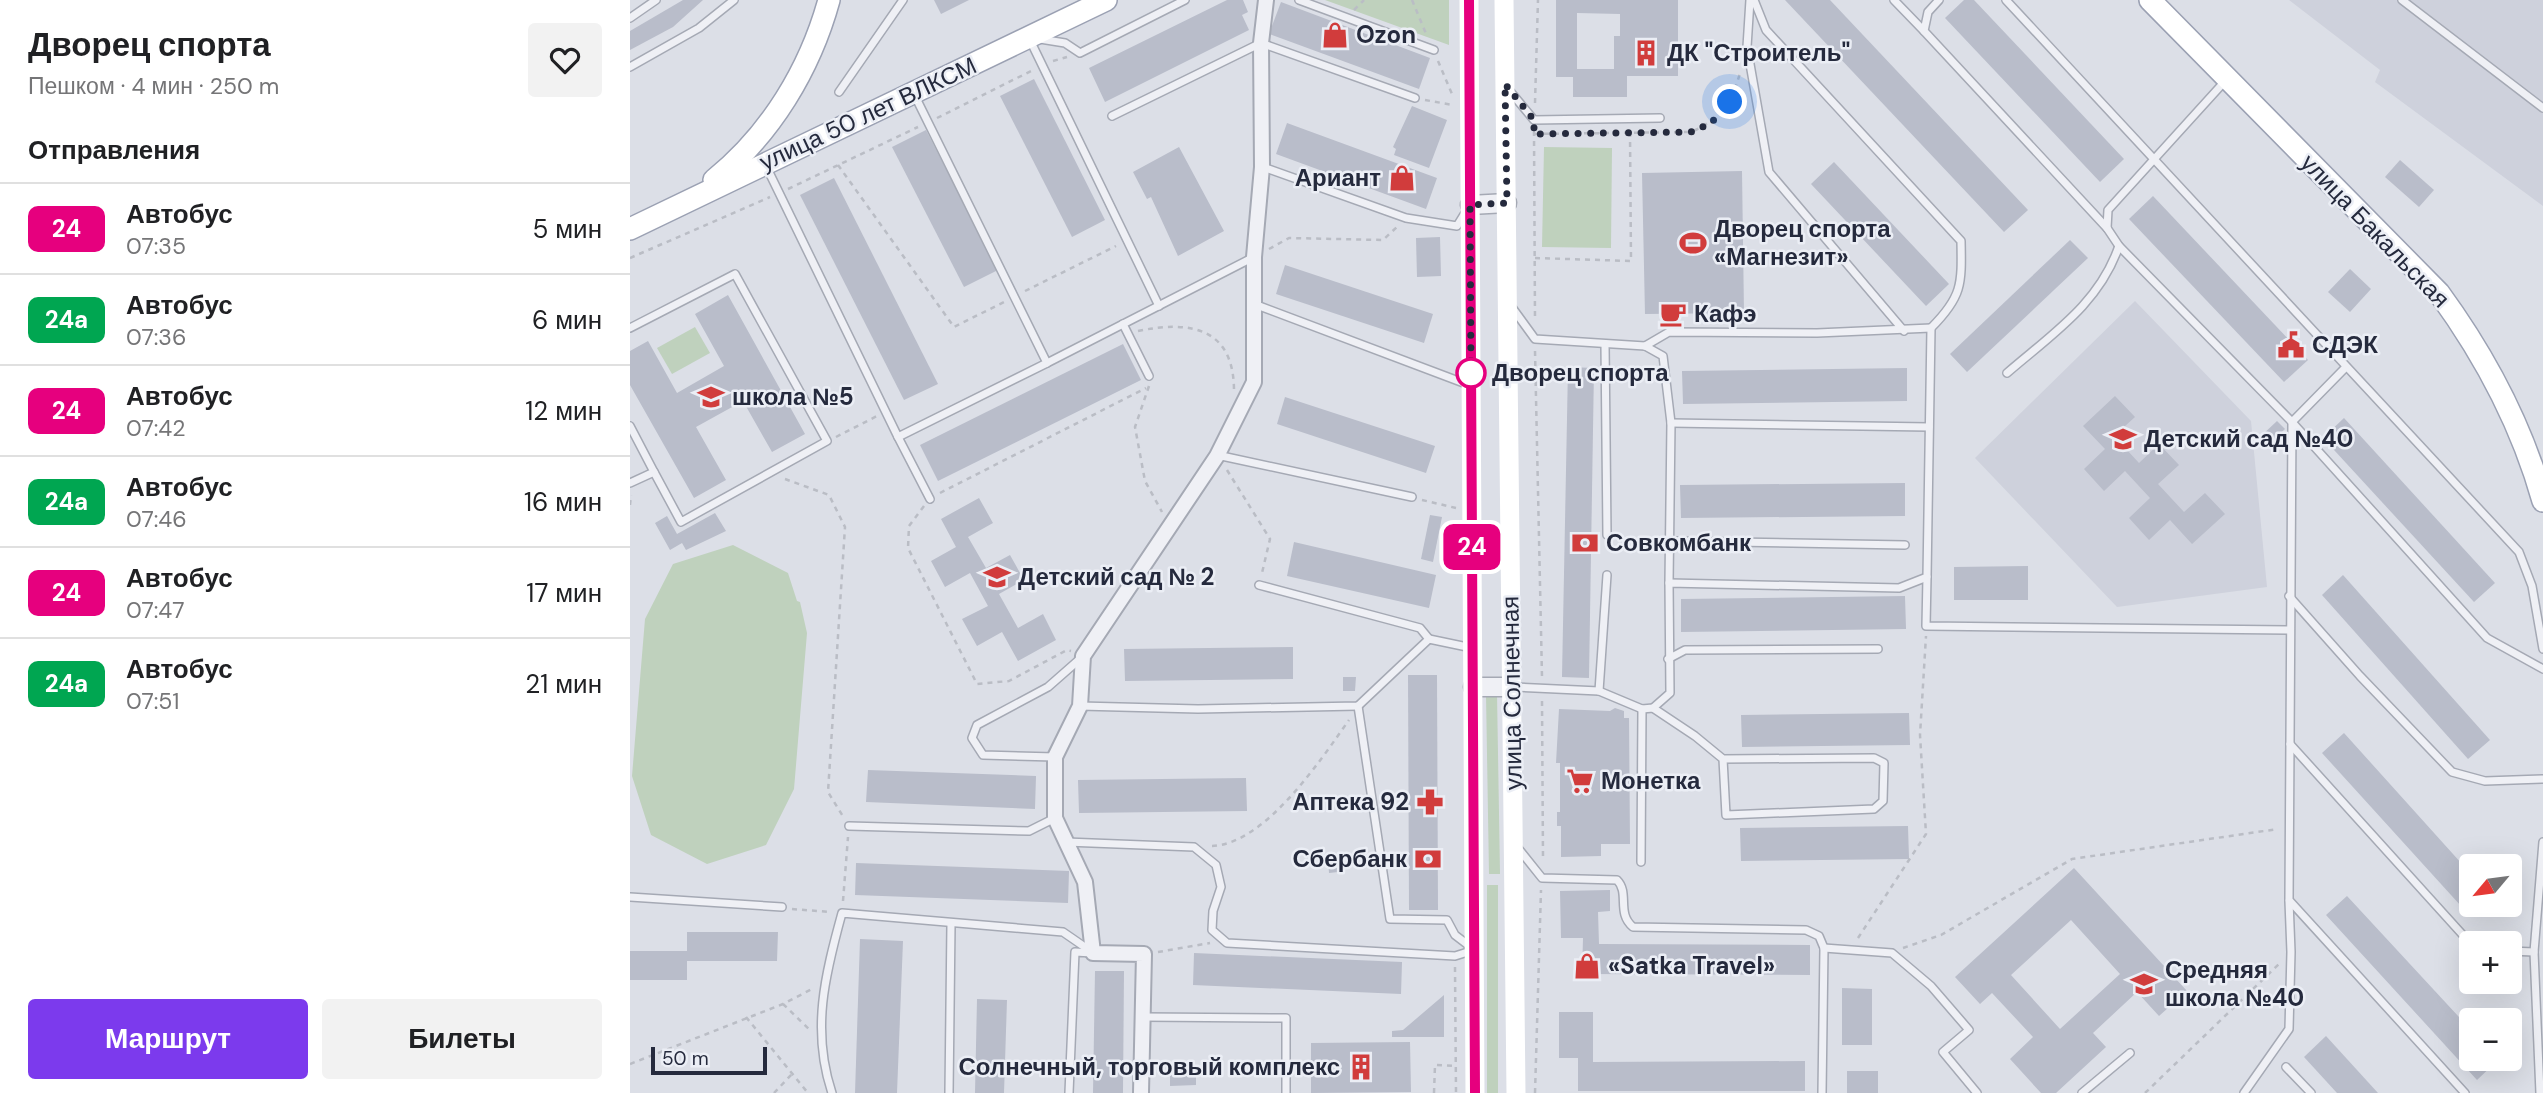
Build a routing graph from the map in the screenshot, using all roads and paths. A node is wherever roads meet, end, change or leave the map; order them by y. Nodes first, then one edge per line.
1 (656, 0) edge
2 (734, 0) edge
3 (829, 0) edge
4 (903, 0) edge
5 (1105, 0) edge
6 (1185, 0) edge
7 (1266, 0) edge
8 (1299, 0) edge
9 (1364, 0) edge
10 (1469, 0) edge
11 (1504, 0) edge
12 (1538, 0) edge
13 (1752, 0) edge
14 (1894, 0) edge
15 (1939, 0) edge
16 (2006, 0) edge
17 (2150, 0) edge
18 (2402, 0) edge
19 (1350, 13) dead end
20 (630, 18) edge
21 (1924, 31) junction
22 (1028, 37) junction
23 (1261, 43) junction
24 (1747, 47) junction
25 (1434, 50) dead end
26 (630, 67) edge
27 (1041, 67) junction
28 (2227, 80) junction
29 (1505, 84) junction
30 (839, 92) dead end
31 (914, 92) junction
32 (1415, 98) joint
33 (1456, 105) dead end
34 (2543, 108) edge
35 (1112, 116) dead end
36 (1660, 118) dead end
37 (1534, 120) junction
38 (932, 121) dead end
39 (1630, 133) junction
40 (1534, 134) junction
41 (2154, 159) junction
42 (765, 163) junction
43 (838, 165) dead end
44 (1262, 167) junction
45 (693, 197) junction
46 (1507, 203) junction
47 (1470, 205) junction
48 (1406, 218) junction
49 (2106, 228) junction
50 (630, 229) edge
51 (1127, 241) junction
52 (2119, 246) junction
53 (1254, 257) junction
54 (1535, 258) junction
55 (1014, 297) junction
56 (1507, 300) junction
57 (1253, 304) junction
58 (1159, 306) junction
59 (1123, 324) junction
60 (630, 328) edge
61 (1931, 328) junction
62 (1904, 331) junction
63 (1535, 339) junction
64 (1605, 344) junction
65 (1645, 346) junction
66 (1047, 363) junction
67 (2346, 368) junction
68 (2007, 373) dead end
69 (1149, 376) dead end
70 (1149, 386) dead end
71 (1471, 386) junction
72 (1146, 396) dead end
73 (1234, 400) dead end
74 (885, 411) junction
75 (2291, 422) junction
76 (1671, 423) junction
77 (630, 426) edge
78 (1929, 427) junction
79 (898, 437) junction
80 (827, 441) junction
81 (1217, 455) junction
82 (654, 472) junction
83 (770, 473) junction
84 (630, 483) edge
85 (1412, 497) joint
86 (930, 499) junction
87 (2543, 501) edge
88 (1456, 508) dead end
89 (1170, 526) junction
90 (1607, 535) dead end
91 (1671, 541) junction
92 (1905, 545) dead end
93 (1607, 575) dead end
94 (1927, 577) junction
95 (1669, 583) junction
96 (1259, 585) joint
97 (2290, 596) junction
98 (1926, 626) junction
99 (2290, 630) junction
100 (2541, 631) edge
101 (1429, 639) junction
102 (1472, 648) junction
103 (1878, 649) dead end
104 (2543, 649) edge
105 (1083, 656) junction
106 (1668, 659) junction
107 (2543, 669) edge
108 (1473, 687) junction
109 (1512, 687) junction
110 (1542, 691) junction
111 (1599, 691) junction
112 (1080, 706) junction
113 (1359, 706) junction
114 (1653, 708) junction
115 (1642, 709) junction
116 (2290, 744) junction
117 (1055, 757) junction
118 (1723, 759) junction
119 (2543, 779) edge
120 (1055, 818) junction
121 (849, 827) junction
122 (2287, 828) junction
123 (1066, 842) junction
124 (1513, 842) junction
125 (2543, 842) edge
126 (1194, 847) junction
127 (1642, 862) dead end
128 (1543, 863) dead end
129 (1542, 878) junction
130 (630, 897) edge
131 (2289, 900) junction
132 (782, 908) joint
133 (842, 913) junction
134 (951, 924) junction
135 (2459, 931) edge
136 (1855, 942) dead end
137 (1227, 943) junction
138 (1824, 948) junction
139 (1474, 950) junction
140 (2291, 952) junction
141 (2522, 952) edge
142 (2534, 952) junction
143 (1093, 953) junction
144 (1892, 953) junction
145 (1144, 954) junction
146 (823, 983) junction
147 (783, 1004) junction
148 (746, 1017) junction
149 (1143, 1017) junction
150 (822, 1042) junction
151 (2130, 1053) dead end
152 (630, 1064) edge
153 (1456, 1066) dead end
154 (2286, 1067) dead end
155 (792, 1074) junction
156 (775, 1093) edge
157 (808, 1093) edge
158 (832, 1093) edge
159 (949, 1093) edge
160 (1069, 1093) edge
161 (1141, 1093) edge
162 (1286, 1093) edge
163 (1434, 1093) edge
164 (1475, 1093) edge
165 (1516, 1093) edge
166 (1535, 1093) edge
167 (1822, 1093) edge
168 (1978, 1093) edge
169 (2082, 1093) edge
170 (2146, 1093) edge
171 (2244, 1093) edge
172 (2311, 1093) edge
173 (2465, 1093) edge
174 (2540, 1093) edge

1 - 20 lane
2 - 26 lane
3 - 45 main road
4 - 30 lane
5 - 22 main road, улица 50 лет ВЛКСМ
6 - 22 lane
7 - 23 street
8 - 25 lane
9 - 19 path
10 - 47 main road, улица Солнечная
11 - 29 main road, улица Солнечная
12 - 37 path
13 - 24 lane
13 - 61 lane
14 - 21 lane
15 - 21 lane
16 - 41 lane
17 - 28 main road, улица Бакальская
18 - 34 lane
21 - 49 lane
22 - 27 lane
22 - 31 main road, улица 50 лет ВЛКСМ
23 - 32 lane
23 - 35 lane
23 - 44 street
24 - 39 path
24 - 62 lane
27 - 38 path
27 - 51 lane
28 - 41 lane
28 - 87 main road, улица Бакальская
29 - 37 lane
29 - 46 main road, улица Солнечная
31 - 42 main road, улица 50 лет ВЛКСМ
31 - 55 lane
32 - 33 path
36 - 37 lane
37 - 40 path
39 - 40 path
39 - 54 path
40 - 54 path
41 - 49 lane
41 - 67 lane
42 - 45 main road, улица 50 лет ВЛКСМ
42 - 74 lane
43 - 55 path
44 - 48 lane
44 - 53 street
45 - 50 main road, улица 50 лет ВЛКСМ
46 - 47 street
46 - 56 main road, улица Солнечная
47 - 48 lane
47 - 71 main road, улица Солнечная
48 - 53 path
49 - 52 lane
51 - 55 path
51 - 58 lane
52 - 68 lane
52 - 75 lane
53 - 57 street
53 - 58 lane
54 - 63 path
55 - 66 lane
56 - 63 lane
56 - 109 main road, улица Солнечная
57 - 71 lane
57 - 81 street
58 - 59 lane
59 - 66 lane
59 - 69 lane
59 - 73 path
60 - 80 lane
61 - 62 lane
61 - 78 lane
62 - 65 lane
63 - 64 lane
63 - 110 path
64 - 65 lane
64 - 90 lane
65 - 76 lane
66 - 79 lane
67 - 75 lane
67 - 100 lane
70 - 86 path
71 - 102 main road, улица Солнечная
72 - 89 path
74 - 79 lane
74 - 80 path
75 - 97 lane
75 - 107 lane
76 - 78 lane
76 - 91 lane
77 - 82 lane
78 - 94 lane
79 - 86 lane
80 - 83 lane
81 - 85 lane
81 - 89 street
81 - 96 path
82 - 83 lane
82 - 84 lane
83 - 121 path
85 - 88 path
86 - 105 path
89 - 105 street
91 - 92 lane
91 - 95 lane
93 - 111 lane
94 - 95 lane
94 - 98 lane
95 - 106 lane
96 - 101 lane
97 - 99 lane
97 - 119 lane
98 - 99 lane
98 - 136 path
99 - 116 lane
100 - 104 lane
101 - 102 lane
101 - 113 lane
102 - 108 main road, улица Солнечная
103 - 106 lane
105 - 112 street
105 - 117 lane
106 - 114 lane
108 - 109 street
108 - 139 main road, улица Солнечная
109 - 110 lane
109 - 124 main road, улица Солнечная
110 - 111 lane
110 - 128 path
111 - 115 lane
112 - 113 lane
112 - 117 street
113 - 126 path
113 - 139 lane
114 - 115 lane
114 - 118 lane
115 - 127 lane
116 - 122 lane
116 - 135 lane
117 - 120 street
118 - 118 lane
120 - 121 lane
120 - 123 street
121 - 133 path
122 - 131 lane
122 - 144 path
123 - 126 lane
123 - 143 street
124 - 129 lane
124 - 165 main road, улица Солнечная
125 - 142 lane
126 - 137 lane
129 - 138 lane
129 - 166 path
130 - 132 lane
131 - 140 lane
131 - 173 lane
132 - 133 path
133 - 134 lane
133 - 146 lane
134 - 143 lane
134 - 159 lane
137 - 139 lane
137 - 145 path
138 - 144 lane
138 - 167 lane
139 - 164 main road, улица Солнечная
140 - 170 path
140 - 171 lane
141 - 142 lane
142 - 174 lane
143 - 145 street
143 - 160 lane
144 - 168 lane
145 - 149 street
146 - 147 path
146 - 150 lane
147 - 148 path
147 - 150 path
148 - 152 path
148 - 155 path
149 - 161 street
149 - 162 lane
150 - 158 lane
151 - 169 lane
153 - 163 path
154 - 172 lane
155 - 156 path
155 - 157 path

